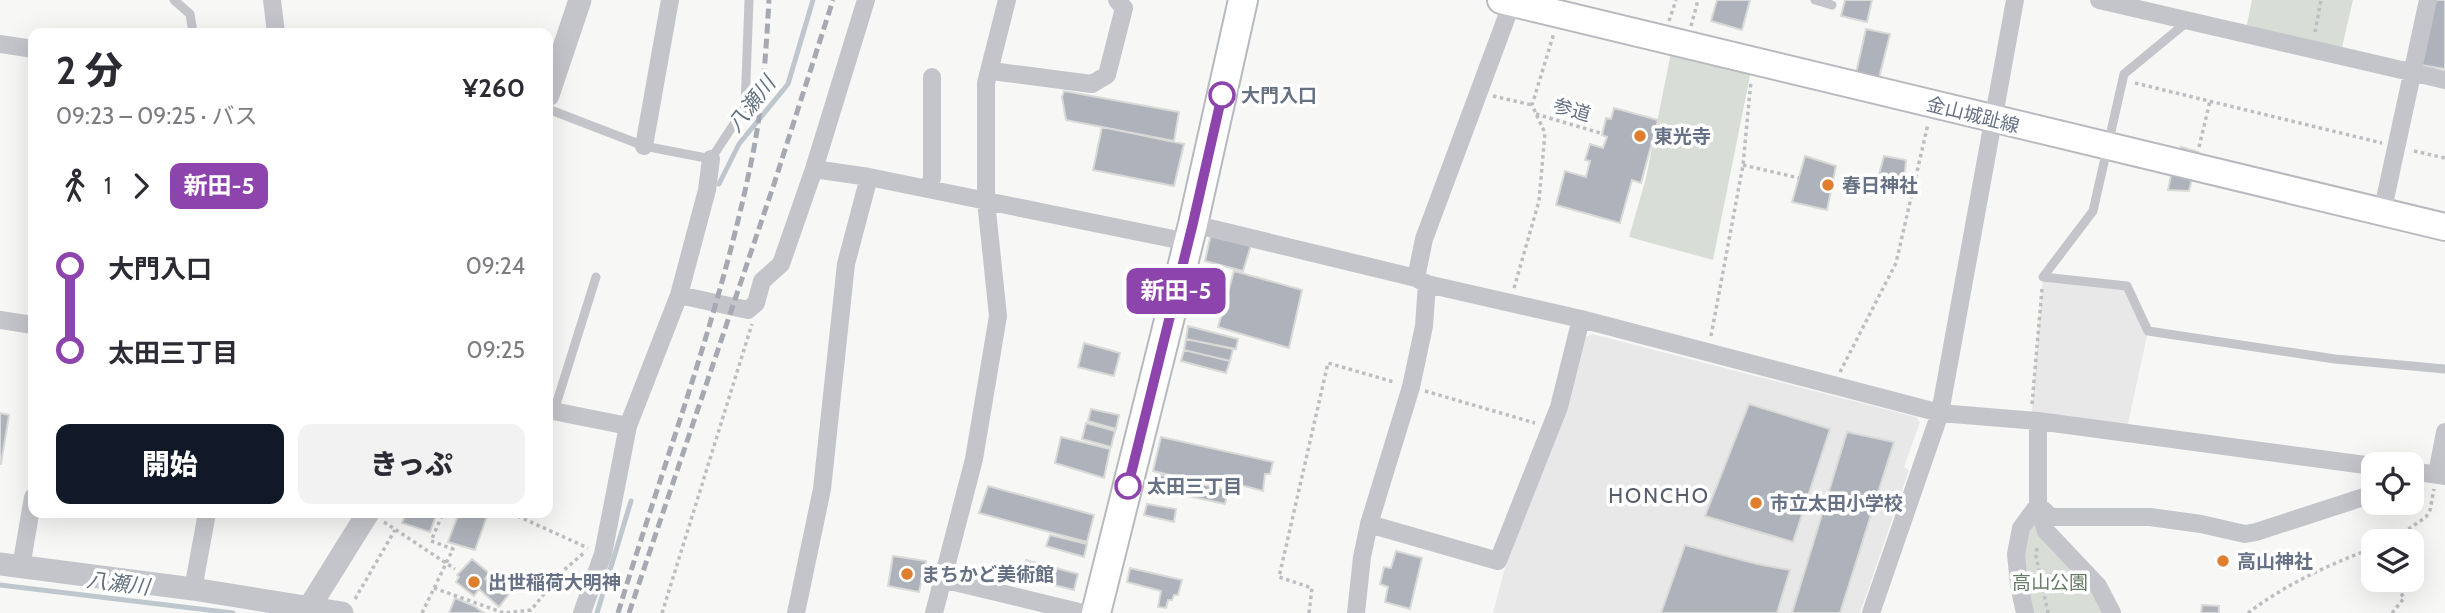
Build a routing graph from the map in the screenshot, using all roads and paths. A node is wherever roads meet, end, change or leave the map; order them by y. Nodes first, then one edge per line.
1 (174, 0) edge
2 (272, 0) edge
3 (580, 0) edge
4 (670, 0) edge
5 (749, 0) edge
6 (866, 0) edge
7 (1007, 0) edge
8 (1117, 0) edge
9 (1243, 0) edge
10 (1815, 0) edge
11 (2014, 0) edge
12 (2099, 0) edge
13 (2321, 0) edge
14 (2428, 0) edge
15 (1509, 1) edge
16 (1832, 5) dead end
17 (1559, 14) junction
18 (2188, 21) junction
19 (192, 28) edge
20 (275, 28) edge
21 (0, 44) edge
22 (28, 48) edge
23 (2311, 49) junction
24 (1754, 61) junction
25 (990, 68) junction
26 (2414, 73) junction
27 (932, 77) dead end
28 (553, 80) edge
29 (2122, 80) junction
30 (2445, 80) edge
31 (1479, 92) junction
32 (2210, 101) junction
33 (1933, 105) junction
34 (1532, 106) junction
35 (553, 111) edge
36 (1536, 114) junction
37 (1993, 120) junction
38 (1601, 133) dead end
39 (644, 146) junction
40 (2108, 147) junction
41 (2397, 147) junction
42 (2445, 158) edge
43 (711, 159) junction
44 (1743, 165) junction
45 (2194, 168) junction
46 (814, 169) junction
47 (869, 177) junction
48 (1799, 178) dead end
49 (928, 190) junction
50 (986, 201) junction
51 (2382, 214) junction
52 (2445, 227) edge
53 (1191, 233) junction
54 (2043, 276) junction
55 (596, 277) dead end
56 (1422, 281) junction
57 (679, 295) junction
58 (1511, 302) junction
59 (751, 309) junction
60 (1581, 319) junction
61 (0, 320) edge
62 (28, 324) edge
63 (1708, 352) junction
64 (2445, 369) edge
65 (1834, 385) junction
66 (1411, 387) junction
67 (553, 405) edge
68 (553, 411) edge
69 (1940, 413) junction
70 (2034, 421) junction
71 (628, 426) junction
72 (1551, 427) junction
73 (2445, 432) edge
74 (2361, 464) edge
75 (2441, 475) edge
76 (2361, 498) edge
77 (2038, 505) junction
78 (2430, 510) dead end
79 (28, 513) edge
80 (206, 518) edge
81 (372, 518) edge
82 (376, 518) edge
83 (441, 518) edge
84 (522, 518) edge
85 (1369, 524) junction
86 (395, 529) junction
87 (2408, 529) edge
88 (2046, 531) junction
89 (596, 551) junction
90 (2361, 553) edge
91 (446, 563) junction
92 (11, 566) edge
93 (455, 569) dead end
94 (943, 579) junction
95 (193, 589) junction
96 (434, 589) junction
97 (2402, 592) edge
98 (348, 607) edge
99 (308, 610) edge
100 (422, 613) edge
101 (582, 613) edge
102 (662, 613) edge
103 (796, 613) edge
104 (934, 613) edge
105 (1083, 613) edge
106 (1096, 613) edge
107 (1309, 613) edge
108 (1356, 613) edge
109 (1871, 613) edge
110 (2025, 613) edge
111 (2048, 613) edge
112 (2112, 613) edge
113 (2248, 613) edge
114 (2392, 613) edge

1 - 19 lane
2 - 20 street
3 - 28 street
4 - 39 street
5 - 43 lane
6 - 46 street
7 - 25 street
8 - 25 street
9 - 53 main road
10 - 16 lane
11 - 37 street
12 - 18 street
13 - 23 path
14 - 26 street
15 - 17 main road, 金山城趾線
15 - 31 street
17 - 24 main road, 金山城趾線
17 - 34 path
18 - 23 street
18 - 29 lane
21 - 22 street
23 - 26 street
24 - 33 main road, 金山城趾線
24 - 44 path
25 - 50 street
26 - 30 street
26 - 41 street
27 - 49 street
29 - 32 path
29 - 40 lane
31 - 34 path
31 - 56 street
32 - 41 path
32 - 45 path
33 - 37 main road, 金山城趾線
33 - 65 path
34 - 36 path
35 - 39 lane
36 - 38 path, 参道
36 - 58 path
37 - 40 main road, 金山城趾線
37 - 69 street
39 - 43 lane
40 - 45 main road, 金山城趾線
40 - 54 lane
41 - 42 path
41 - 51 street
43 - 57 street
44 - 48 path
44 - 63 path
45 - 51 main road, 金山城趾線
46 - 47 street
46 - 59 street
47 - 49 street
47 - 103 street
49 - 50 street
50 - 53 street
50 - 94 street
51 - 52 main road, 金山城趾線
53 - 56 street
53 - 106 main road
54 - 64 lane
54 - 70 path
55 - 67 lane
56 - 58 street
56 - 66 street
57 - 59 street
57 - 71 street
58 - 60 street
59 - 102 path
60 - 63 street
60 - 72 street
61 - 62 street
63 - 65 street
65 - 69 street
66 - 72 path
66 - 85 street
66 - 107 path
68 - 71 street
69 - 70 street
69 - 109 street
70 - 74 street
70 - 77 street
71 - 89 street
72 - 85 street
73 - 75 street
76 - 77 street
77 - 88 street
77 - 110 street
78 - 87 path
79 - 92 street
80 - 95 street
81 - 99 street
82 - 86 path
83 - 91 path
84 - 89 path
85 - 108 street
86 - 91 path
86 - 98 path
88 - 111 path
88 - 112 street
89 - 96 path
89 - 101 street
90 - 113 path
91 - 93 path
91 - 96 path
92 - 95 street
94 - 104 street
94 - 105 street
95 - 99 street
96 - 100 path
97 - 114 path
98 - 99 street

